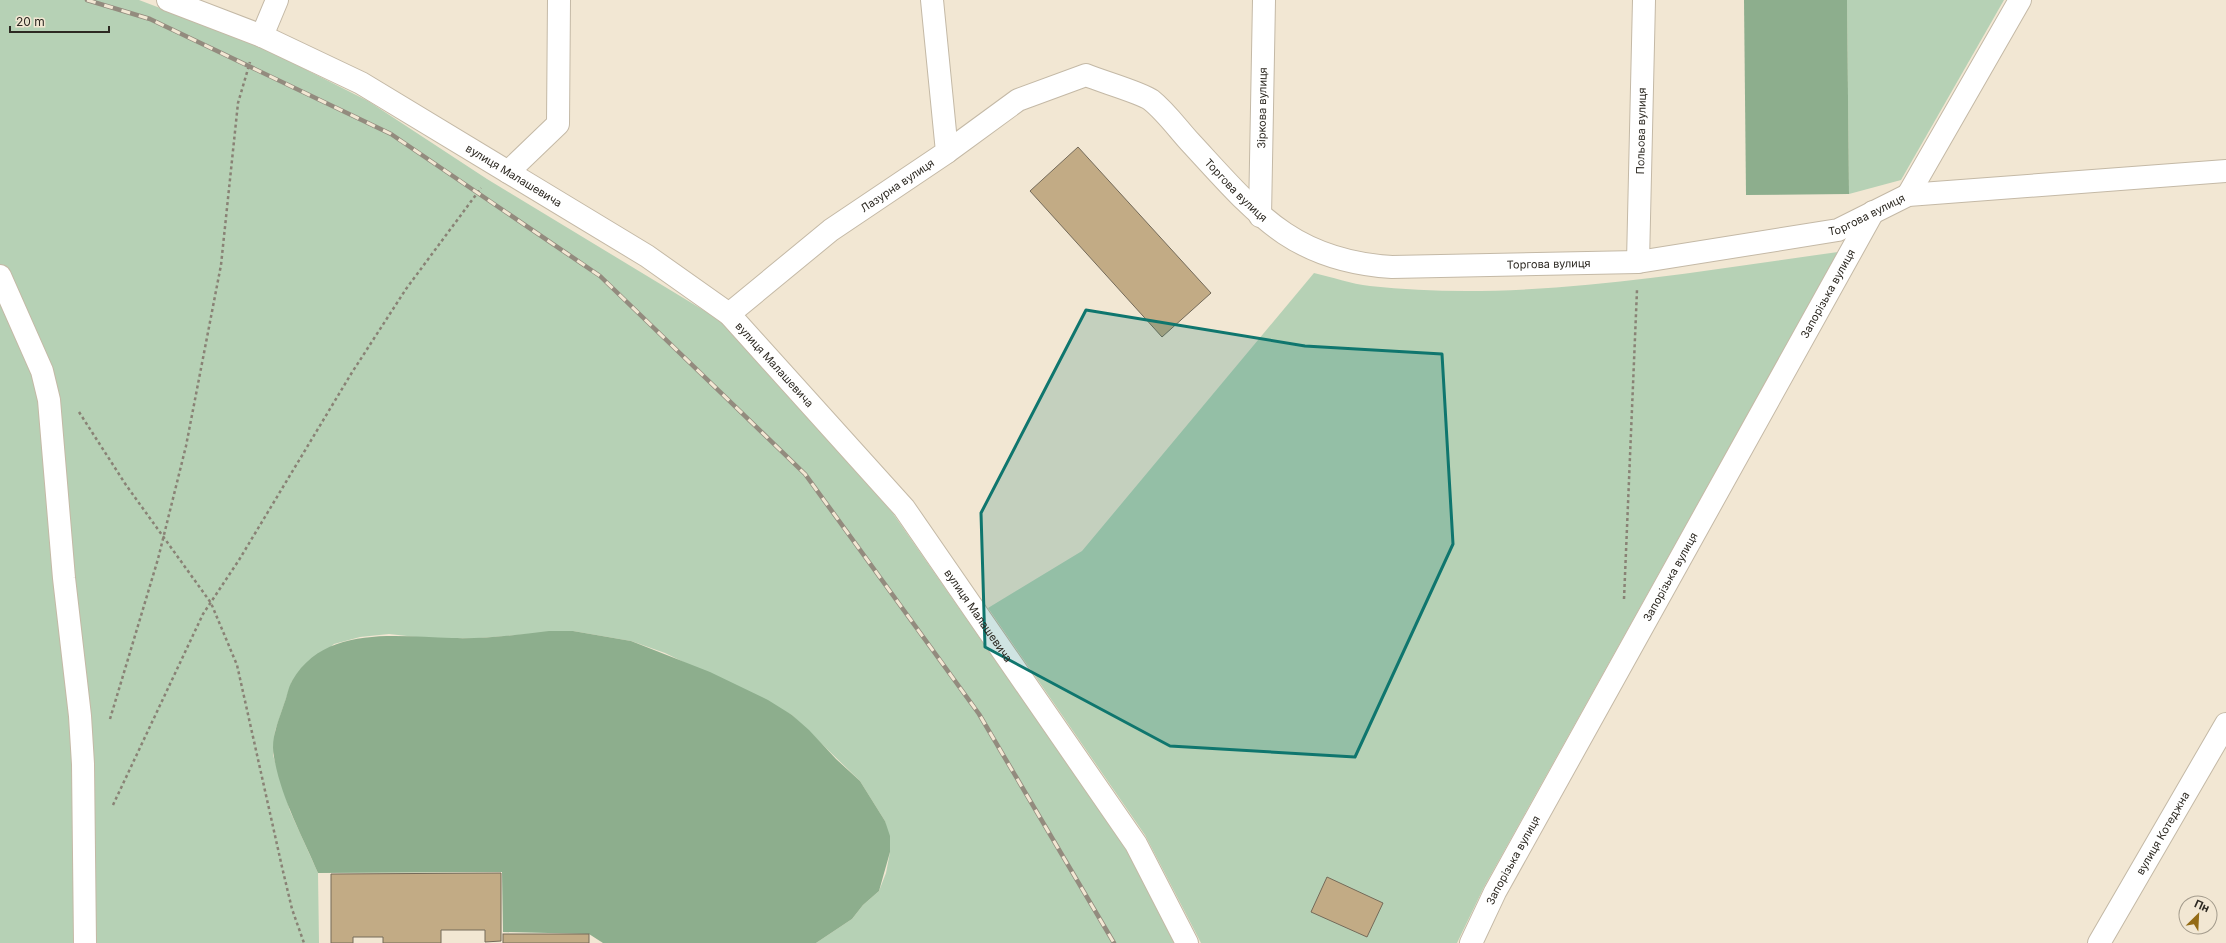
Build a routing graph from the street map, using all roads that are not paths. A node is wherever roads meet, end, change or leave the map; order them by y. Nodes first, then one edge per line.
1 (168, 0) edge
2 (277, 0) edge
3 (559, 0) edge
4 (932, 0) edge
5 (1264, 0) edge
6 (1644, 0) edge
7 (2020, 0) edge
8 (262, 36) junction
9 (947, 152) junction
10 (2226, 170) edge
11 (508, 172) junction
12 (1908, 195) junction
13 (1873, 212) junction
14 (1260, 216) junction
15 (1638, 262) junction
16 (0, 276) edge
17 (729, 314) junction
18 (2226, 724) edge
19 (85, 943) edge
20 (1188, 943) edge
21 (1471, 943) edge
22 (2100, 943) edge

1 - 8 street, вулиця Малашевича
2 - 8 street
3 - 11 street
4 - 9 street
5 - 14 street, Зіркова вулиця
6 - 15 street, Польова вулиця
7 - 12 street
8 - 11 street, вулиця Малашевича
9 - 14 street, Торгова вулиця
9 - 17 street, Лазурна вулиця
10 - 12 street, Торгова вулиця
11 - 17 street, вулиця Малашевича
12 - 13 street, Торгова вулиця
13 - 15 street, Торгова вулиця
13 - 21 street, Запорізька вулиця
14 - 15 street, Торгова вулиця
16 - 19 street
17 - 20 street, вулиця Малашевича
18 - 22 street, вулиця Котеджна

